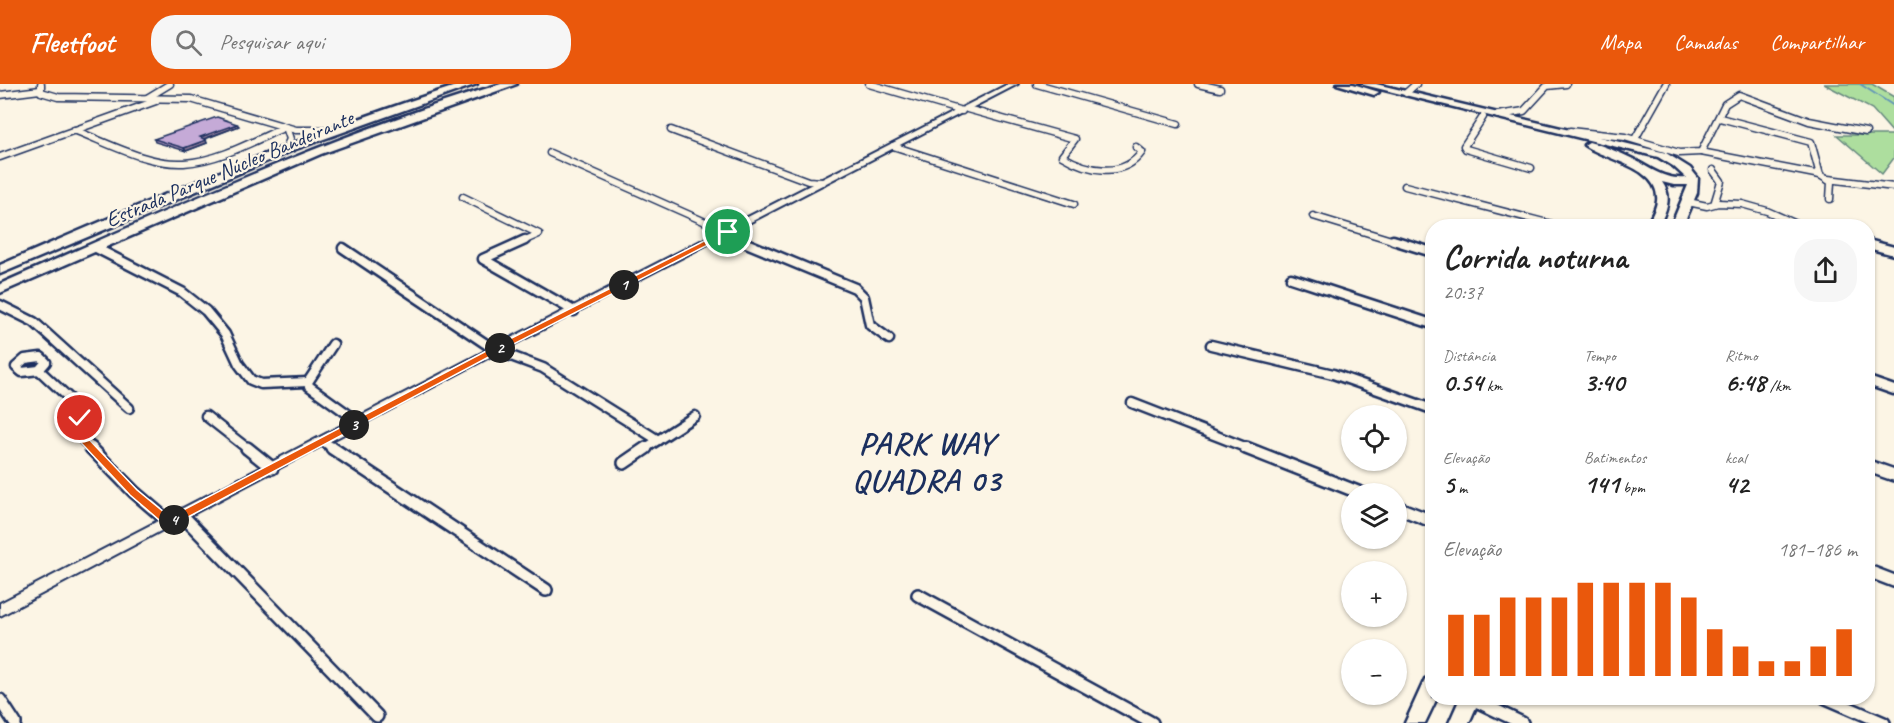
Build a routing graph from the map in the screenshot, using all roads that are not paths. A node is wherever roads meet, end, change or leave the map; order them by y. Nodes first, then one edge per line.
1 (170, 84) edge
2 (472, 84) edge
3 (512, 84) edge
4 (869, 84) edge
5 (1014, 84) edge
6 (1036, 84) edge
7 (1198, 84) edge
8 (1342, 84) edge
9 (1365, 84) edge
10 (1416, 84) edge
11 (1566, 84) edge
12 (1666, 84) edge
13 (40, 87) edge
14 (1220, 89) dead end
15 (1406, 93) junction
16 (0, 95) edge
17 (147, 98) junction
18 (162, 99) junction
19 (964, 110) junction
20 (1524, 111) junction
21 (1498, 115) junction
22 (1483, 117) junction
23 (1720, 118) junction
24 (1533, 123) junction
25 (1178, 124) dead end
26 (74, 130) junction
27 (333, 130) junction
28 (671, 130) dead end
29 (286, 131) junction
30 (1570, 131) junction
31 (1866, 132) dead end
32 (1635, 140) junction
33 (1622, 144) junction
34 (892, 146) junction
35 (1136, 147) dead end
36 (286, 148) junction
37 (1611, 152) junction
38 (1701, 152) junction
39 (550, 153) dead end
40 (0, 157) edge
41 (1531, 168) dead end
42 (1713, 170) dead end
43 (1649, 175) junction
44 (1820, 175) junction
45 (1828, 179) junction
46 (1694, 180) junction
47 (814, 184) junction
48 (1405, 186) dead end
49 (1894, 187) edge
50 (463, 197) dead end
51 (1830, 199) dead end
52 (1715, 201) junction
53 (1688, 202) junction
54 (1074, 204) dead end
55 (1313, 216) dead end
56 (1532, 219) edge
57 (1656, 219) edge
58 (1680, 219) edge
59 (1786, 219) edge
60 (726, 233) junction
61 (1875, 246) edge
62 (96, 248) junction
63 (343, 248) dead end
64 (1425, 250) edge
65 (1894, 251) edge
66 (0, 270) edge
67 (1291, 278) dead end
68 (0, 289) edge
69 (0, 305) edge
70 (574, 311) junction
71 (1425, 322) edge
72 (888, 339) dead end
73 (333, 344) dead end
74 (1211, 345) dead end
75 (495, 350) junction
76 (39, 370) dead end
77 (308, 382) junction
78 (1875, 383) edge
79 (1894, 390) edge
80 (1132, 403) dead end
81 (1425, 407) edge
82 (129, 408) dead end
83 (206, 416) dead end
84 (694, 416) dead end
85 (359, 422) junction
86 (658, 440) junction
87 (323, 441) junction
88 (624, 463) dead end
89 (272, 468) junction
90 (1875, 468) edge
91 (1894, 475) edge
92 (1341, 485) edge
93 (1407, 511) edge
94 (182, 515) junction
95 (1425, 518) edge
96 (169, 522) junction
97 (1875, 574) edge
98 (1894, 581) edge
99 (546, 590) dead end
100 (918, 595) dead end
101 (0, 610) edge
102 (0, 700) edge
103 (1425, 701) edge
104 (1467, 705) edge
105 (1485, 705) edge
106 (1842, 705) edge
107 (377, 716) dead end
108 (15, 723) edge
109 (1152, 723) edge
110 (1415, 723) edge
111 (1459, 723) edge
112 (1522, 723) edge
113 (1884, 723) edge

1 - 17 street
2 - 27 highway, Estrada Parque Núcleo Bandeirante
3 - 62 highway, Estrada Parque Núcleo Bandeirante
4 - 19 street
5 - 19 street
6 - 25 street
7 - 14 street
8 - 22 main road
9 - 15 main road
10 - 15 street
11 - 20 street
12 - 32 street
13 - 16 street
13 - 17 street
15 - 21 main road
17 - 18 street
18 - 26 street
18 - 29 street
19 - 34 street
19 - 35 street
20 - 21 street
20 - 24 street
21 - 24 main road
22 - 37 main road
22 - 41 street
23 - 31 street
23 - 38 street
23 - 44 street
24 - 30 main road
26 - 29 street
26 - 40 street
27 - 29 street
27 - 36 highway, Estrada Parque Núcleo Bandeirante
28 - 47 street
29 - 36 street
30 - 32 street
30 - 33 main road
32 - 38 street
33 - 37 main road
33 - 46 main road
34 - 47 street
34 - 54 street
36 - 66 highway, Estrada Parque Núcleo Bandeirante
37 - 43 main road
38 - 44 street
39 - 60 street
42 - 52 street
43 - 46 main road
43 - 57 main road
44 - 45 street
45 - 49 street
45 - 51 street
46 - 53 main road
47 - 60 street
48 - 56 street
50 - 70 street
52 - 53 street
52 - 59 street
53 - 58 main road
55 - 64 street
60 - 70 street
60 - 72 street
61 - 65 street
62 - 68 highway, Estrada Parque Núcleo Bandeirante
62 - 77 street
63 - 75 street
67 - 71 street
69 - 82 street
70 - 75 street
73 - 77 street
74 - 81 street
75 - 85 street
75 - 86 street
76 - 96 street
77 - 85 street
78 - 79 street
80 - 92 street
83 - 89 street
84 - 86 street
85 - 87 street
86 - 88 street
87 - 89 street
87 - 99 street
89 - 94 street
90 - 91 street
93 - 95 street
94 - 96 street
94 - 107 street
96 - 101 street
97 - 98 street
100 - 109 street
102 - 108 street
103 - 110 main road
104 - 111 main road
105 - 112 street
106 - 113 street

